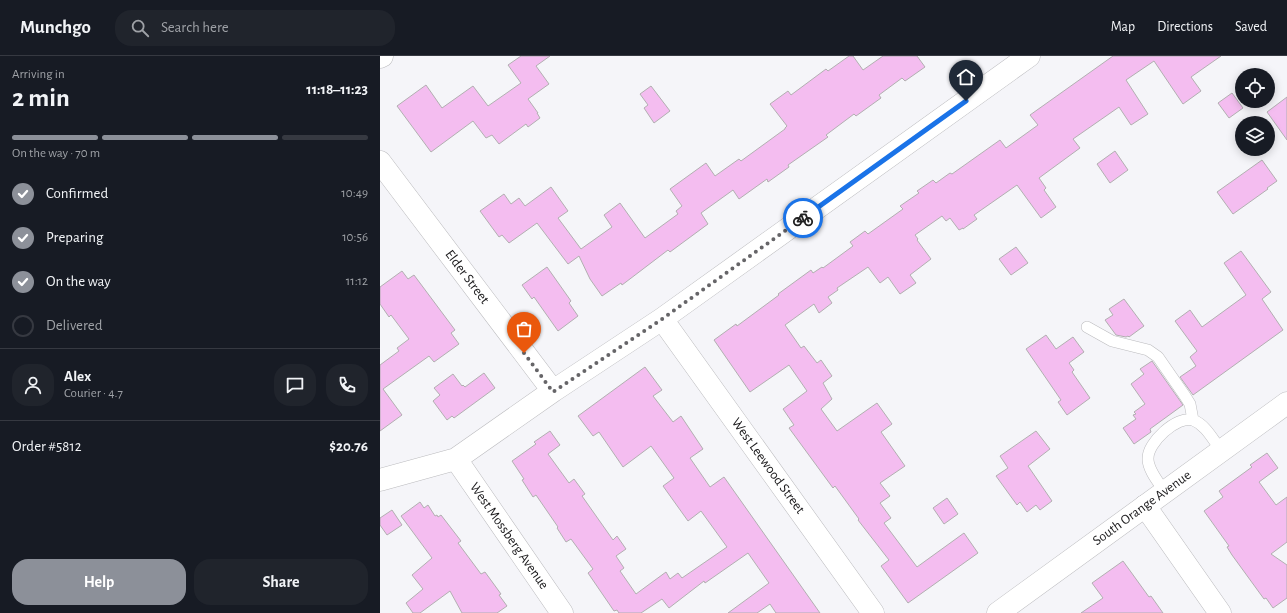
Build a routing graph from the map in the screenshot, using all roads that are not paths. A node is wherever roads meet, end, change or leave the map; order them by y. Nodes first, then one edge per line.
1 (1029, 56) edge
2 (380, 162) edge
3 (662, 319) junction
4 (1088, 327) dead end
5 (553, 392) junction
6 (1287, 403) edge
7 (1193, 420) junction
8 (1221, 450) junction
9 (456, 459) junction
10 (380, 480) edge
11 (1165, 492) junction
12 (1145, 506) junction
13 (562, 613) edge
14 (874, 613) edge
15 (998, 613) edge
16 (1220, 613) edge

1 - 3 street
2 - 5 street, Elder Street
3 - 5 street
3 - 14 street, West Leewood Street
4 - 7 lane
5 - 9 street
6 - 8 street, South Orange Avenue
7 - 8 lane
7 - 11 lane
8 - 11 street, South Orange Avenue
9 - 10 street
9 - 13 street, West Mossberg Avenue
11 - 12 street, South Orange Avenue
12 - 15 street, South Orange Avenue
12 - 16 street

